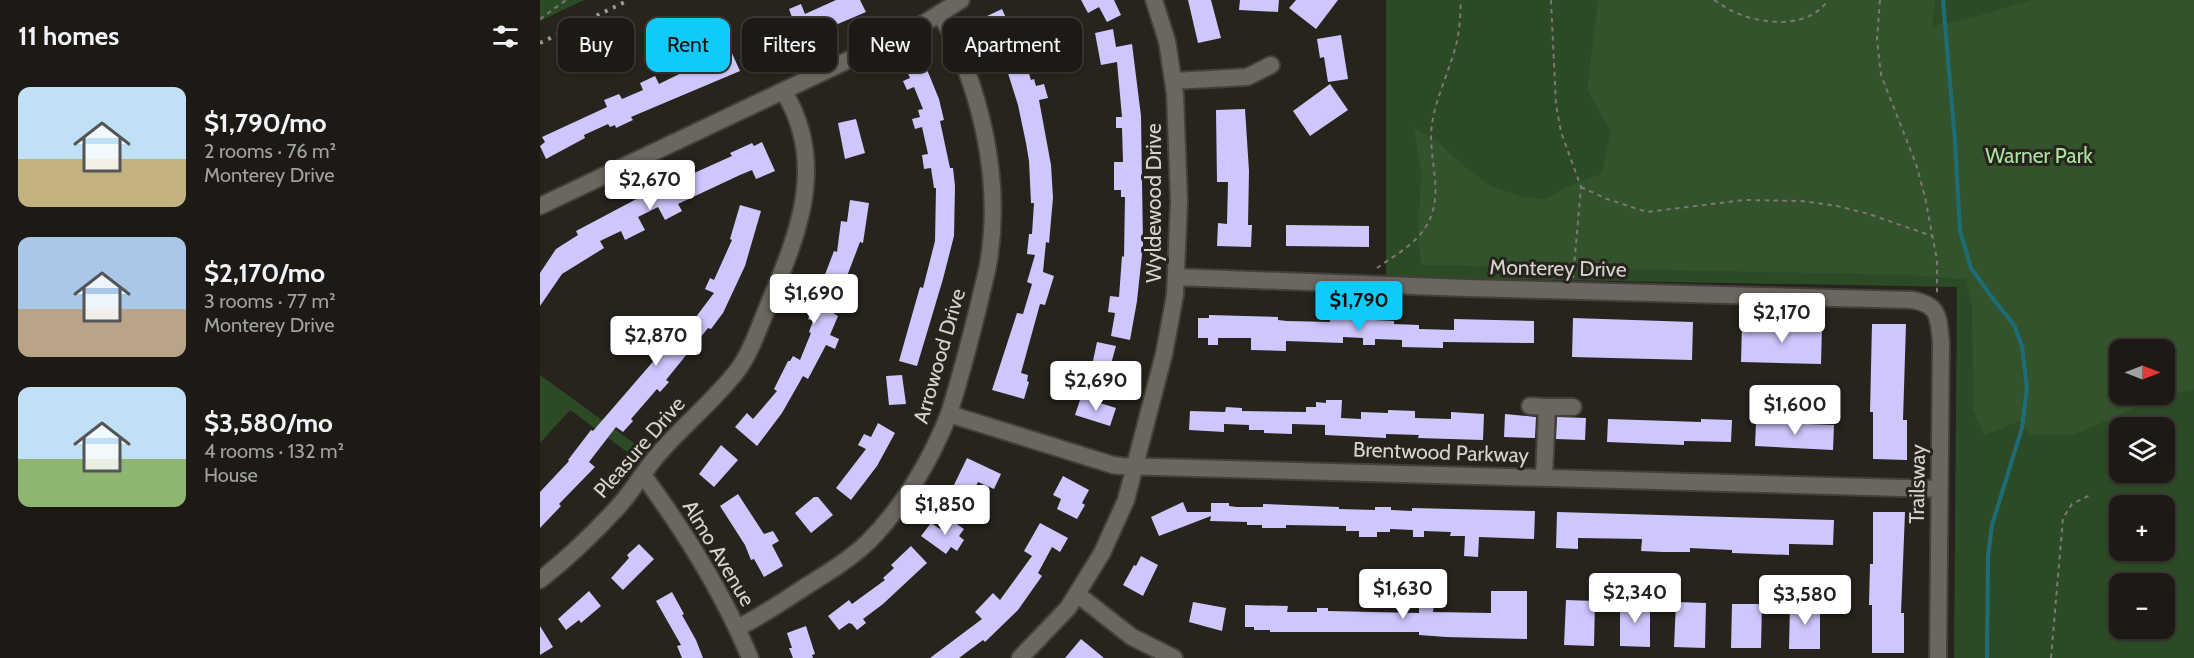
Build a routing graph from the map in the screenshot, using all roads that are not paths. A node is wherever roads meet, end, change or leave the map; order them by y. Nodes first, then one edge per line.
1 (961, 0) edge
2 (1154, 0) edge
3 (940, 13) junction
4 (1271, 65) dead end
5 (1173, 81) junction
6 (784, 92) junction
7 (540, 206) edge
8 (1176, 277) junction
9 (1936, 304) joint
10 (1573, 407) dead end
11 (949, 414) junction
12 (1136, 465) junction
13 (643, 475) junction
14 (1544, 477) junction
15 (1939, 489) junction
16 (540, 579) edge
17 (1077, 594) junction
18 (737, 628) junction
19 (750, 658) edge
20 (1020, 658) edge
21 (1174, 658) edge
22 (1938, 658) edge

1 - 3 street
2 - 5 street, Wyldewood Drive
3 - 6 street
3 - 11 street, Arrowood Drive
4 - 5 street
5 - 8 street, Wyldewood Drive
6 - 7 street
6 - 13 street, Pleasure Drive
8 - 9 street, Monterey Drive
8 - 12 street, Wyldewood Drive
9 - 15 street, Trailsway
10 - 14 street
11 - 12 street, Brentwood Parkway
11 - 18 street, Arrowood Drive
12 - 14 street, Brentwood Parkway
12 - 17 street, Wyldewood Drive
13 - 16 street, Pleasure Drive
13 - 18 street, Almo Avenue
14 - 15 street, Brentwood Parkway
15 - 22 street, Trailsway
17 - 20 street, Wyldewood Drive
17 - 21 street
18 - 19 street, Almo Avenue

